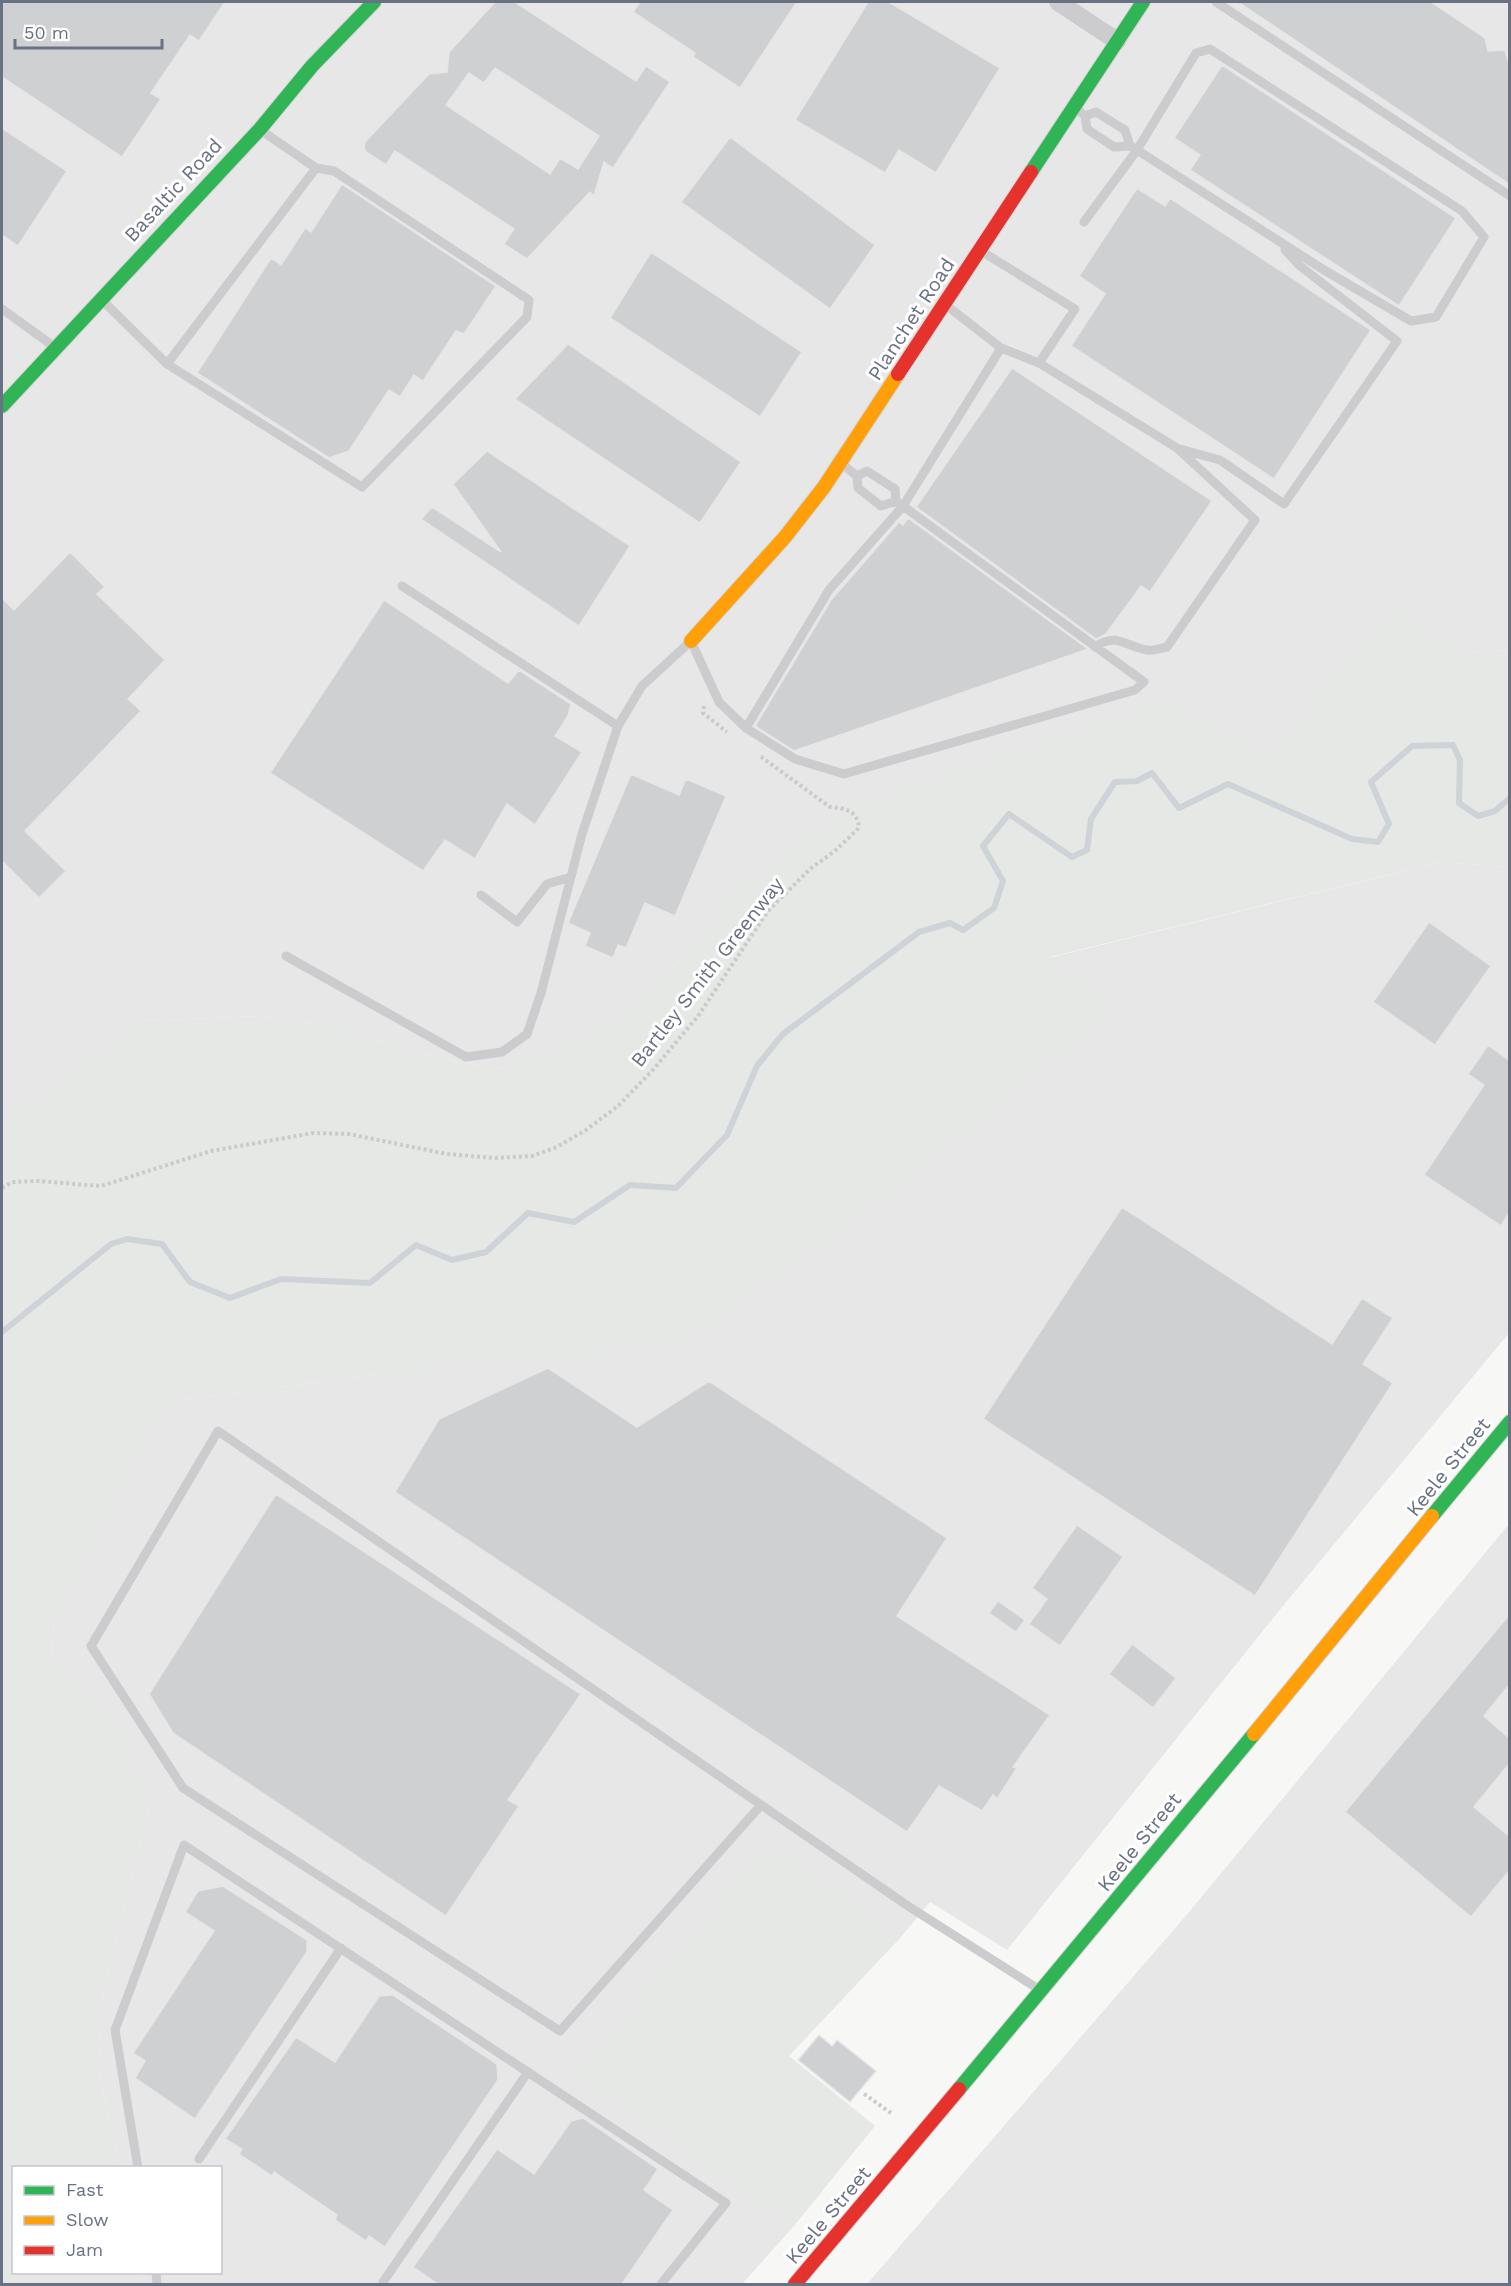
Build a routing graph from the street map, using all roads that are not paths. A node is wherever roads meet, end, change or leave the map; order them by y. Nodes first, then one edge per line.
1 (374, 2) edge
2 (1058, 2) edge
3 (1143, 2) edge
4 (1216, 2) edge
5 (1231, 6) edge
6 (1117, 41) junction
7 (1074, 106) junction
8 (1085, 116) junction
9 (260, 129) junction
10 (1133, 148) junction
11 (316, 168) junction
12 (1509, 196) edge
13 (1084, 222) dead end
14 (1273, 237) junction
15 (979, 250) junction
16 (101, 300) junction
17 (945, 304) junction
18 (2, 309) edge
19 (56, 348) junction
20 (1001, 348) junction
21 (1039, 363) junction
22 (168, 364) junction
23 (2, 406) edge
24 (1177, 448) junction
25 (841, 462) junction
26 (856, 476) junction
27 (899, 504) junction
28 (402, 586) dead end
29 (691, 641) junction
30 (1095, 647) junction
31 (618, 726) junction
32 (746, 728) junction
33 (571, 877) junction
34 (481, 895) dead end
35 (286, 956) dead end
36 (1509, 1422) edge
37 (761, 1805) junction
38 (340, 1948) junction
39 (1042, 1991) junction
40 (528, 2072) junction
41 (199, 2159) dead end
42 (138, 2166) edge
43 (383, 2282) dead end
44 (661, 2284) edge
45 (795, 2284) edge

1 - 9 street, Basaltic Road
2 - 6 street
3 - 6 street, Planchet Road
4 - 5 lane
5 - 12 lane
6 - 7 street, Planchet Road
7 - 8 lane
7 - 15 street, Planchet Road
8 - 10 lane
8 - 10 lane
9 - 11 lane
9 - 16 street, Basaltic Road
10 - 13 lane
10 - 14 lane
10 - 14 lane
11 - 22 lane
11 - 22 lane
14 - 24 lane
15 - 17 street, Planchet Road
15 - 21 lane
16 - 19 street, Basaltic Road
16 - 22 lane
17 - 20 lane
17 - 25 street, Planchet Road
18 - 19 lane
19 - 23 street, Basaltic Road
20 - 21 lane
20 - 27 lane
21 - 24 lane
24 - 30 lane
25 - 26 lane
25 - 29 street, Planchet Road
26 - 27 lane
26 - 27 lane
27 - 30 lane
27 - 32 lane
28 - 31 lane
29 - 31 lane
29 - 32 lane
30 - 32 lane
31 - 33 lane
33 - 34 lane
33 - 35 lane
36 - 39 street, Keele Street
37 - 37 lane
37 - 39 lane
38 - 40 lane
38 - 41 lane
38 - 42 lane
39 - 45 street, Keele Street
40 - 43 lane
40 - 44 lane

